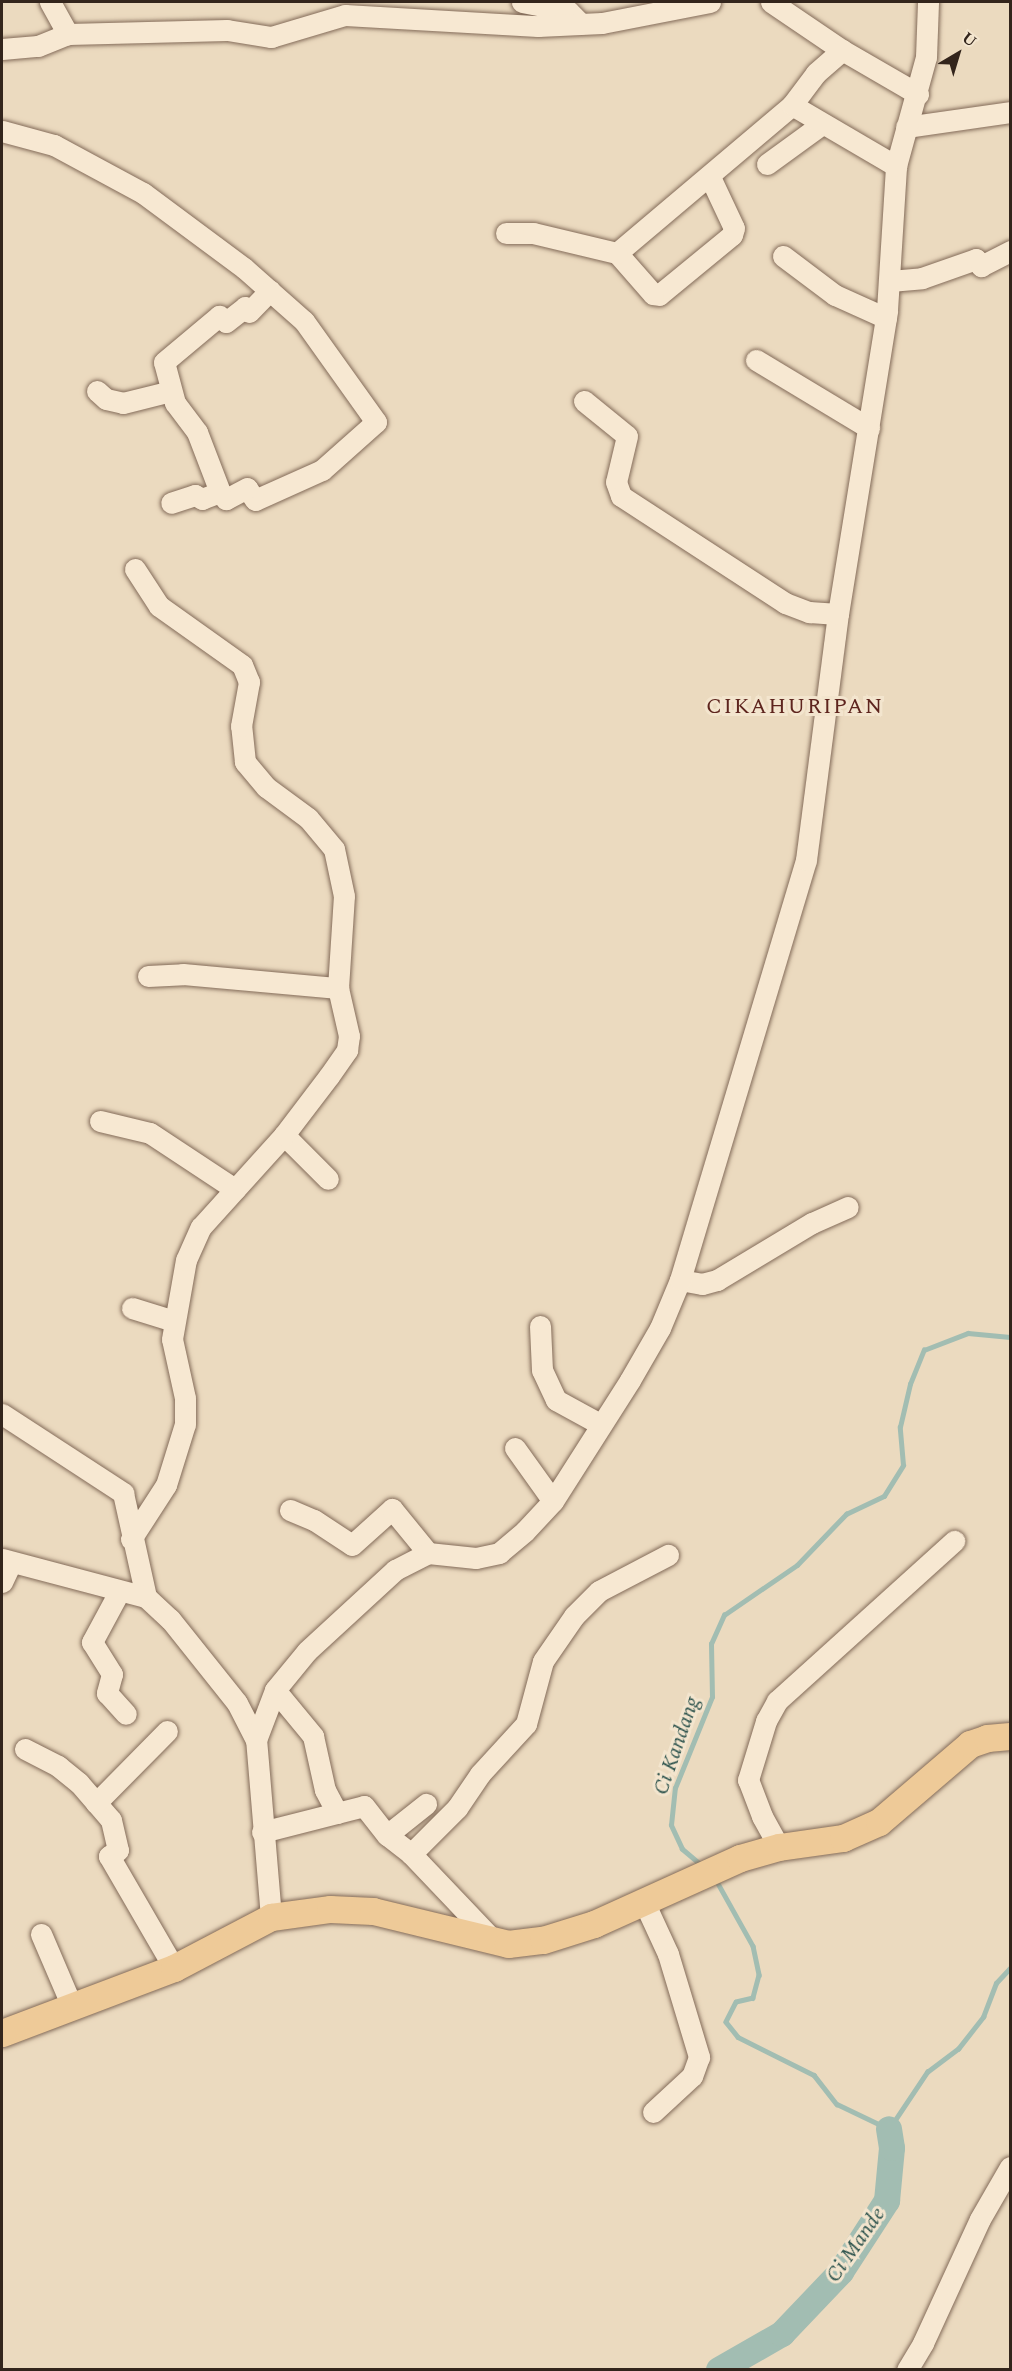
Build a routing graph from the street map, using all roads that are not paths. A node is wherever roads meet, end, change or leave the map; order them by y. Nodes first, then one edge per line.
1 (50, 2) edge
2 (522, 2) edge
3 (710, 2) edge
4 (771, 2) edge
5 (928, 2) edge
6 (648, 7) edge
7 (581, 24) junction
8 (68, 34) junction
9 (2, 50) edge
10 (842, 50) junction
11 (918, 94) junction
12 (792, 105) junction
13 (1011, 112) edge
14 (822, 124) junction
15 (906, 127) junction
16 (2, 131) edge
17 (767, 164) dead end
18 (897, 166) junction
19 (710, 177) junction
20 (506, 233) dead end
21 (1011, 236) edge
22 (1011, 244) edge
23 (1011, 251) edge
24 (617, 253) junction
25 (783, 256) dead end
26 (890, 281) junction
27 (270, 290) junction
28 (886, 318) junction
29 (756, 360) dead end
30 (97, 391) dead end
31 (171, 392) junction
32 (584, 400) dead end
33 (869, 428) junction
34 (220, 492) junction
35 (171, 502) dead end
36 (135, 569) dead end
37 (838, 614) junction
38 (148, 976) dead end
39 (338, 988) junction
40 (100, 1120) dead end
41 (284, 1135) junction
42 (328, 1179) dead end
43 (235, 1189) junction
44 (848, 1207) dead end
45 (680, 1280) junction
46 (132, 1308) dead end
47 (174, 1322) junction
48 (540, 1326) dead end
49 (2, 1414) edge
50 (600, 1424) junction
51 (515, 1448) dead end
52 (553, 1501) junction
53 (290, 1510) dead end
54 (131, 1539) junction
55 (954, 1541) dead end
56 (436, 1553) junction
57 (668, 1555) dead end
58 (6, 1561) edge
59 (2, 1582) edge
60 (119, 1592) junction
61 (146, 1597) junction
62 (274, 1690) junction
63 (126, 1714) dead end
64 (167, 1731) dead end
65 (1011, 1736) edge
66 (256, 1740) junction
67 (26, 1749) dead end
68 (96, 1803) junction
69 (426, 1804) dead end
70 (337, 1813) junction
71 (262, 1832) junction
72 (387, 1835) junction
73 (780, 1847) junction
74 (411, 1854) junction
75 (644, 1902) junction
76 (271, 1917) junction
77 (41, 1935) dead end
78 (493, 1940) junction
79 (174, 1968) junction
80 (71, 2004) junction
81 (2, 2033) edge
82 (653, 2112) dead end
83 (1011, 2167) edge
84 (907, 2370) edge

1 - 8 street
2 - 7 street
3 - 6 street
4 - 10 street
5 - 11 street
6 - 7 street
7 - 8 street
8 - 9 street
10 - 11 street
10 - 12 street
11 - 15 street
12 - 14 street
12 - 19 street
13 - 15 street
14 - 17 street
14 - 18 street
15 - 18 street
16 - 27 street
18 - 26 street
19 - 24 street
19 - 24 street
20 - 24 street
21 - 22 street
23 - 26 street
25 - 28 street
26 - 28 street
27 - 31 street
27 - 34 street
28 - 33 street
29 - 33 street
30 - 31 street
31 - 34 street
32 - 37 street
33 - 37 street
34 - 35 street
36 - 39 street
37 - 45 street
38 - 39 street
39 - 41 street
40 - 43 street
41 - 42 street
41 - 43 street
43 - 47 street
44 - 45 street
45 - 50 street
46 - 47 street
47 - 54 street
48 - 50 street
49 - 54 street
50 - 52 street
51 - 52 street
52 - 56 street
53 - 56 street
54 - 61 street
55 - 73 street
56 - 62 street
57 - 74 street
58 - 59 street
58 - 60 street
60 - 61 street
60 - 63 street
61 - 66 street
62 - 66 street
62 - 70 street
64 - 68 street
65 - 73 main road
66 - 71 street
67 - 68 street
68 - 79 street
69 - 72 street
70 - 71 street
70 - 72 street
71 - 76 street
72 - 74 street
73 - 75 main road
74 - 78 street
75 - 78 main road
75 - 82 street
76 - 78 main road
76 - 79 main road
77 - 80 street
79 - 80 main road
80 - 81 main road
83 - 84 street

